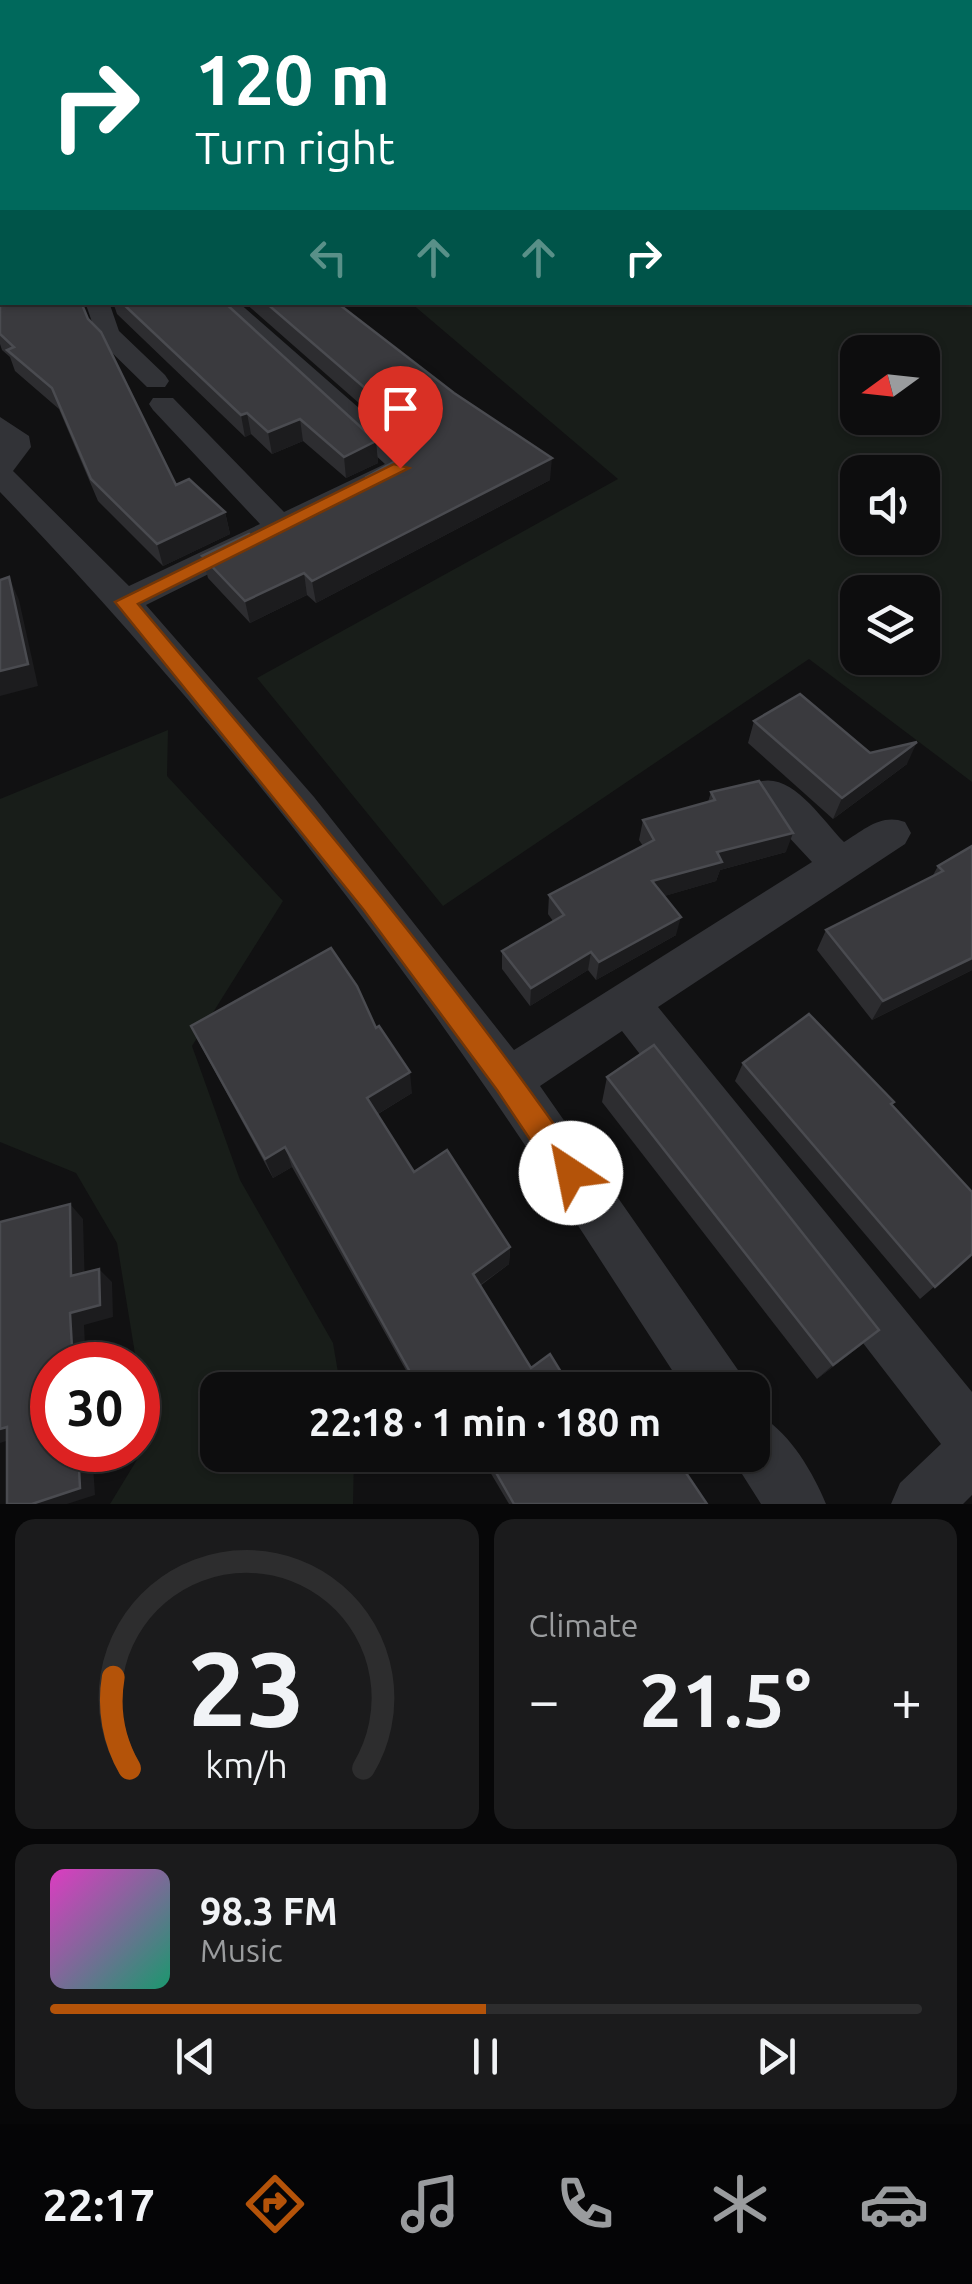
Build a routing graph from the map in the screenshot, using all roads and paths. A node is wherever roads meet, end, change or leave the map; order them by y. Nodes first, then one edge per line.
1 (98, 305) edge
2 (225, 305) edge
3 (0, 426) edge
4 (0, 472) edge
5 (280, 525) junction
6 (125, 602) junction
7 (772, 793) edge
8 (891, 833) dead end
9 (843, 868) junction
10 (626, 1004) junction
11 (508, 1080) junction
12 (706, 1372) edge
13 (972, 1437) edge
14 (972, 1454) edge
15 (770, 1466) edge
16 (796, 1504) edge
17 (920, 1504) edge

1 - 5 street
2 - 5 street
3 - 4 street
4 - 6 street
5 - 6 street
6 - 11 street
7 - 9 street
8 - 9 street
9 - 10 street
10 - 11 street
10 - 13 street
11 - 12 street
14 - 17 street
15 - 16 street

